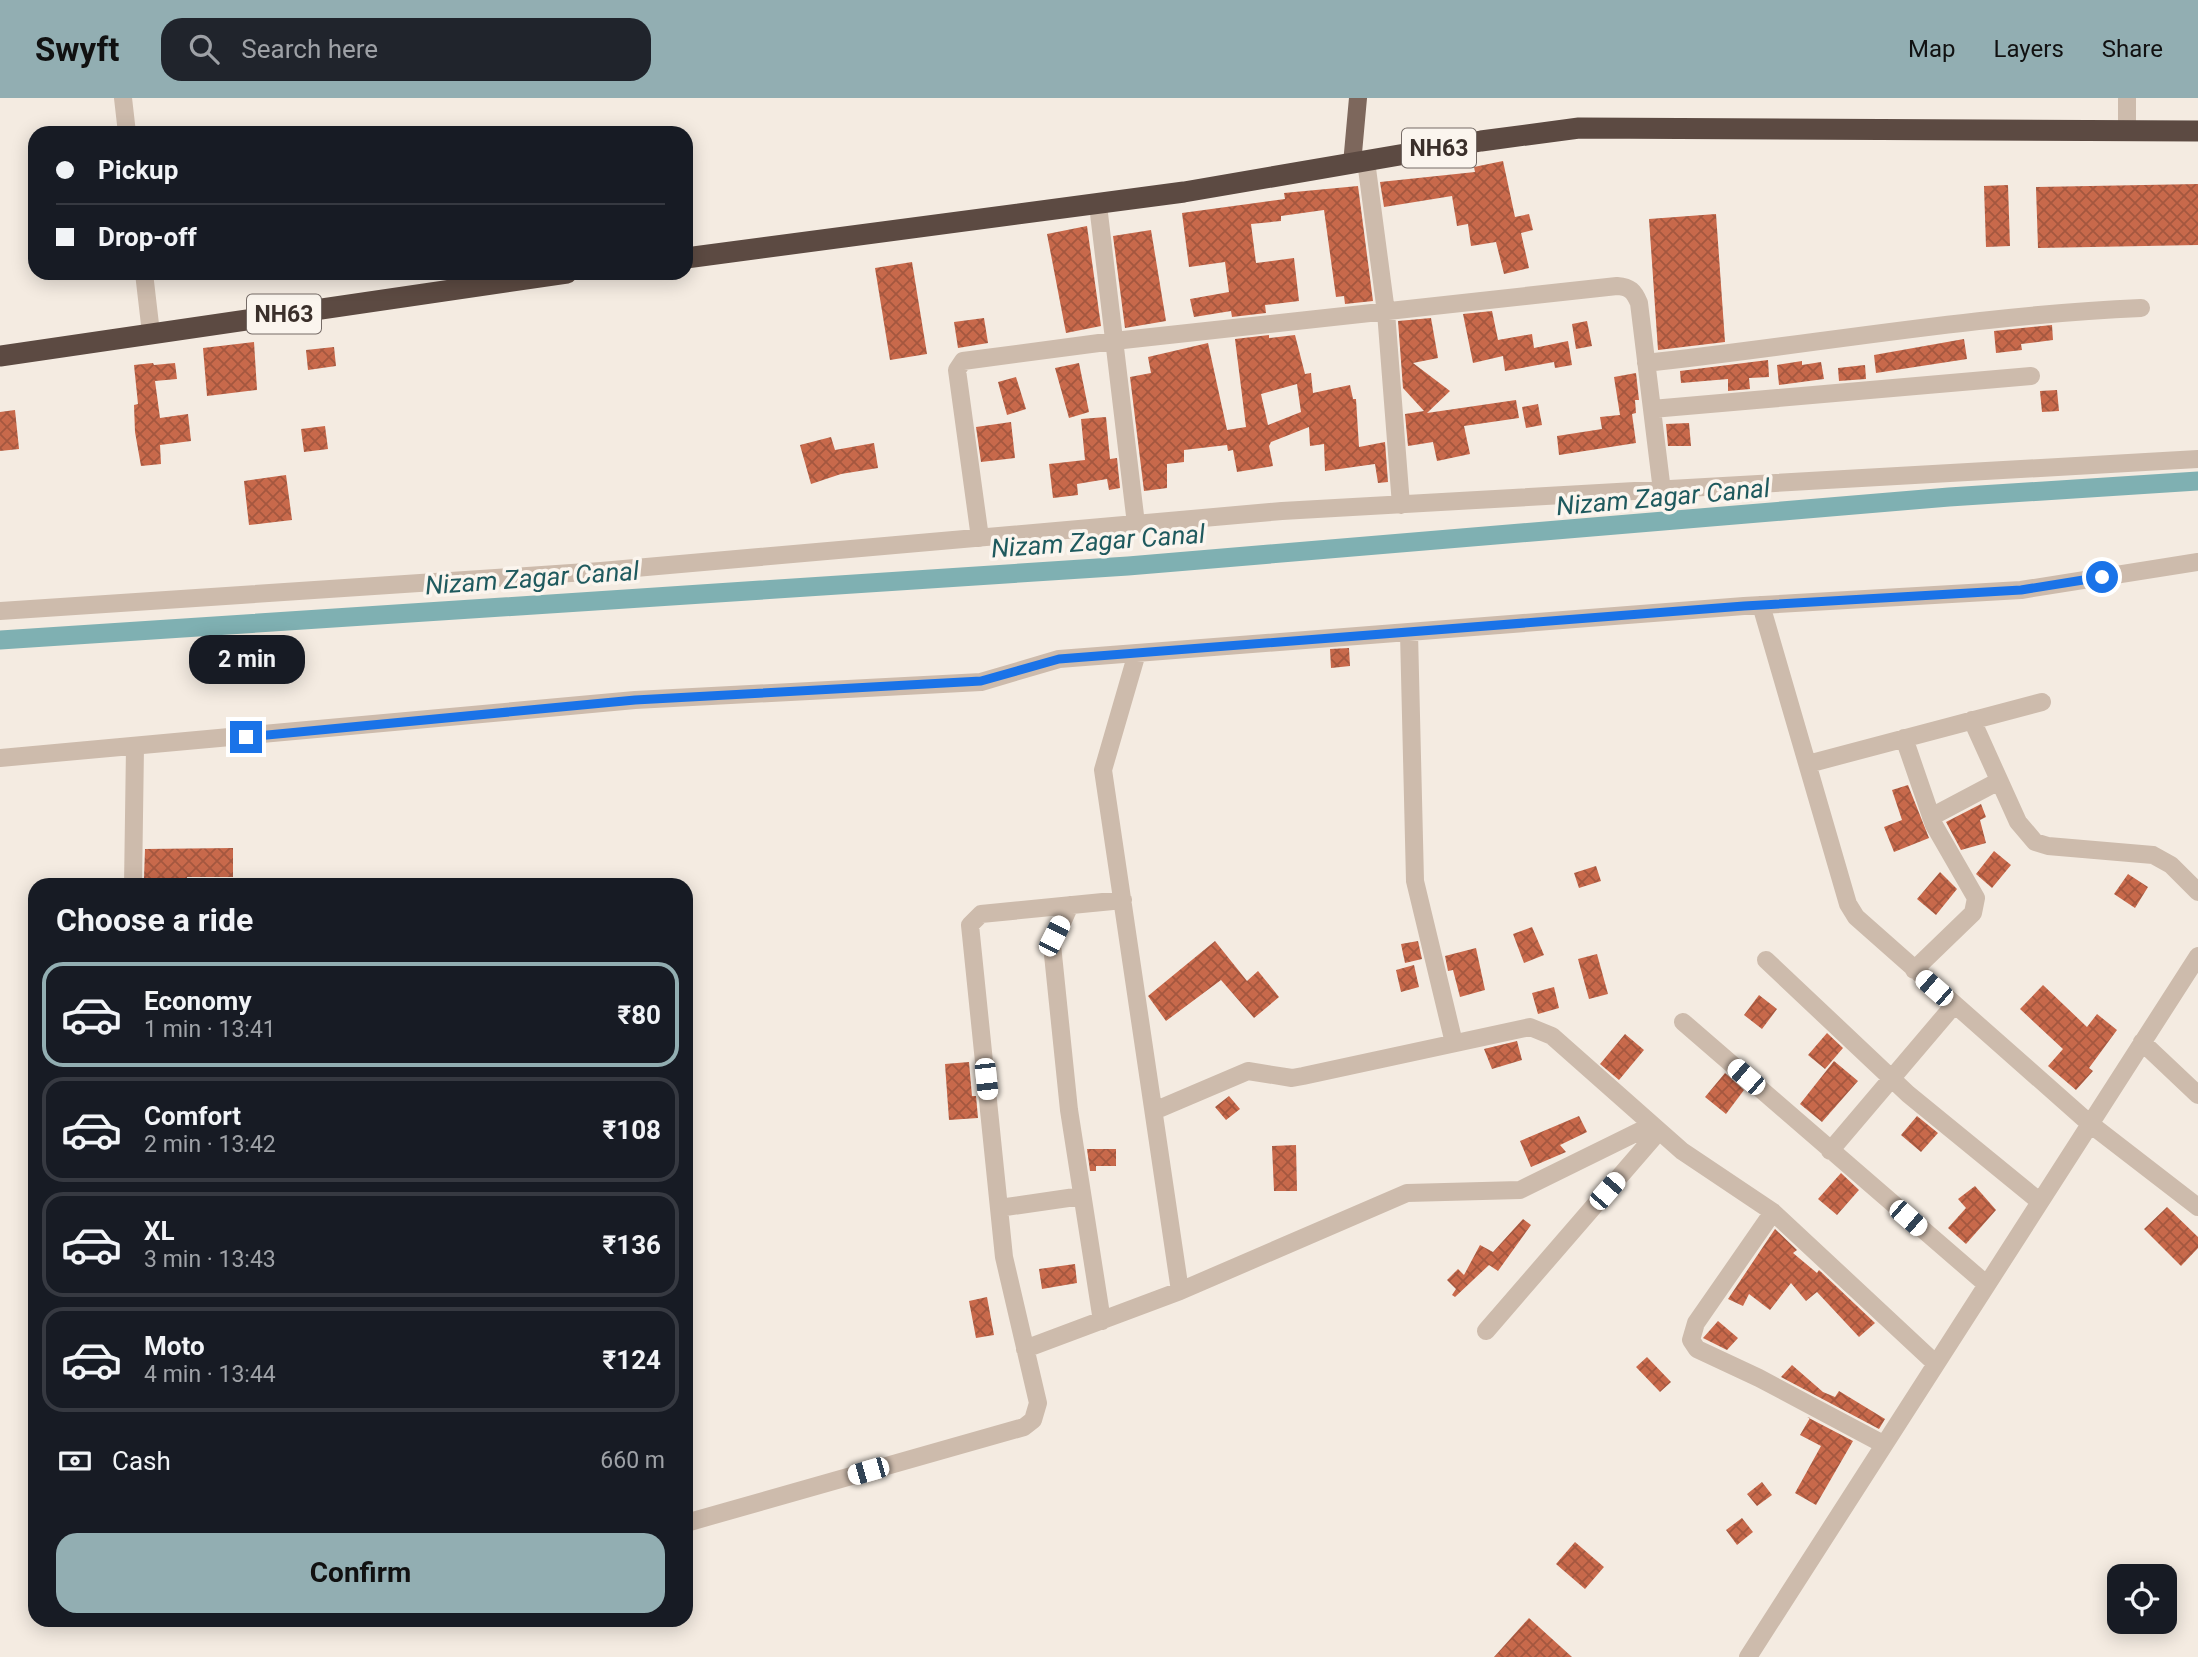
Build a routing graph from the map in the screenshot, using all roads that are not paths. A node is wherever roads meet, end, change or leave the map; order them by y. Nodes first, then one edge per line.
1 (123, 98) edge
2 (1358, 98) edge
3 (2127, 98) edge
4 (126, 126) edge
5 (2127, 131) junction
6 (2198, 131) edge
7 (1359, 162) junction
8 (1098, 205) junction
9 (693, 257) edge
10 (145, 280) edge
11 (518, 280) edge
12 (2141, 308) dead end
13 (1386, 312) junction
14 (151, 333) junction
15 (1114, 341) junction
16 (0, 356) edge
17 (1646, 363) junction
18 (2031, 376) dead end
19 (1652, 409) junction
20 (2198, 459) edge
21 (1662, 491) junction
22 (1401, 505) junction
23 (1136, 524) junction
24 (980, 538) junction
25 (2198, 562) edge
26 (1761, 605) junction
27 (0, 611) edge
28 (1409, 633) junction
29 (1137, 653) junction
30 (2042, 702) dead end
31 (1972, 720) junction
32 (1904, 738) junction
33 (135, 747) junction
34 (0, 758) edge
35 (1808, 764) junction
36 (1999, 780) junction
37 (1931, 817) junction
38 (133, 878) edge
39 (2198, 892) edge
40 (1123, 900) junction
41 (1070, 905) junction
42 (1766, 960) dead end
43 (2197, 962) edge
44 (1914, 970) junction
45 (1954, 1005) junction
46 (1683, 1022) dead end
47 (2142, 1042) junction
48 (1454, 1043) junction
49 (1891, 1078) junction
50 (2198, 1095) edge
51 (1154, 1111) junction
52 (2089, 1123) junction
53 (1656, 1128) junction
54 (1830, 1152) junction
55 (1082, 1196) junction
56 (2039, 1201) junction
57 (2198, 1207) edge
58 (999, 1208) junction
59 (1773, 1212) junction
60 (1986, 1284) junction
61 (1180, 1292) junction
62 (1102, 1321) junction
63 (1486, 1331) dead end
64 (1025, 1349) junction
65 (1935, 1363) junction
66 (1883, 1444) junction
67 (693, 1521) edge
68 (1748, 1657) edge

1 - 4 street
2 - 7 main road
3 - 5 street
5 - 6 highway, NH63
5 - 7 highway, NH63
7 - 8 highway, NH63
7 - 13 street
8 - 9 highway, NH63
8 - 15 street
10 - 14 street
11 - 14 highway, NH63
12 - 17 street
13 - 15 street
13 - 17 street
13 - 22 street
14 - 16 highway, NH63
15 - 23 street
15 - 24 street
17 - 19 street
18 - 19 street
19 - 21 street
20 - 21 street
21 - 22 street
22 - 23 street
23 - 24 street
24 - 27 street
25 - 26 street
26 - 28 street
26 - 35 street
28 - 29 street
28 - 48 street
29 - 33 street
29 - 40 street
30 - 31 street
31 - 32 street
31 - 36 street
32 - 35 street
32 - 37 street
33 - 34 street
33 - 38 street
35 - 44 street
36 - 37 street
36 - 39 street
37 - 44 street
40 - 41 street
40 - 51 street
41 - 55 street
41 - 58 street
42 - 49 street
43 - 47 street
44 - 45 street
45 - 49 street
45 - 52 street
46 - 54 street
47 - 50 street
47 - 52 street
48 - 51 street
48 - 53 street
49 - 54 street
49 - 56 street
51 - 61 street
52 - 56 street
52 - 57 street
53 - 59 street
53 - 61 street
53 - 63 street
54 - 60 street
55 - 58 street
55 - 62 street
56 - 60 street
58 - 64 street
59 - 65 street
59 - 66 street
60 - 65 street
61 - 62 street
62 - 64 street
64 - 67 street
65 - 66 street
66 - 68 street

